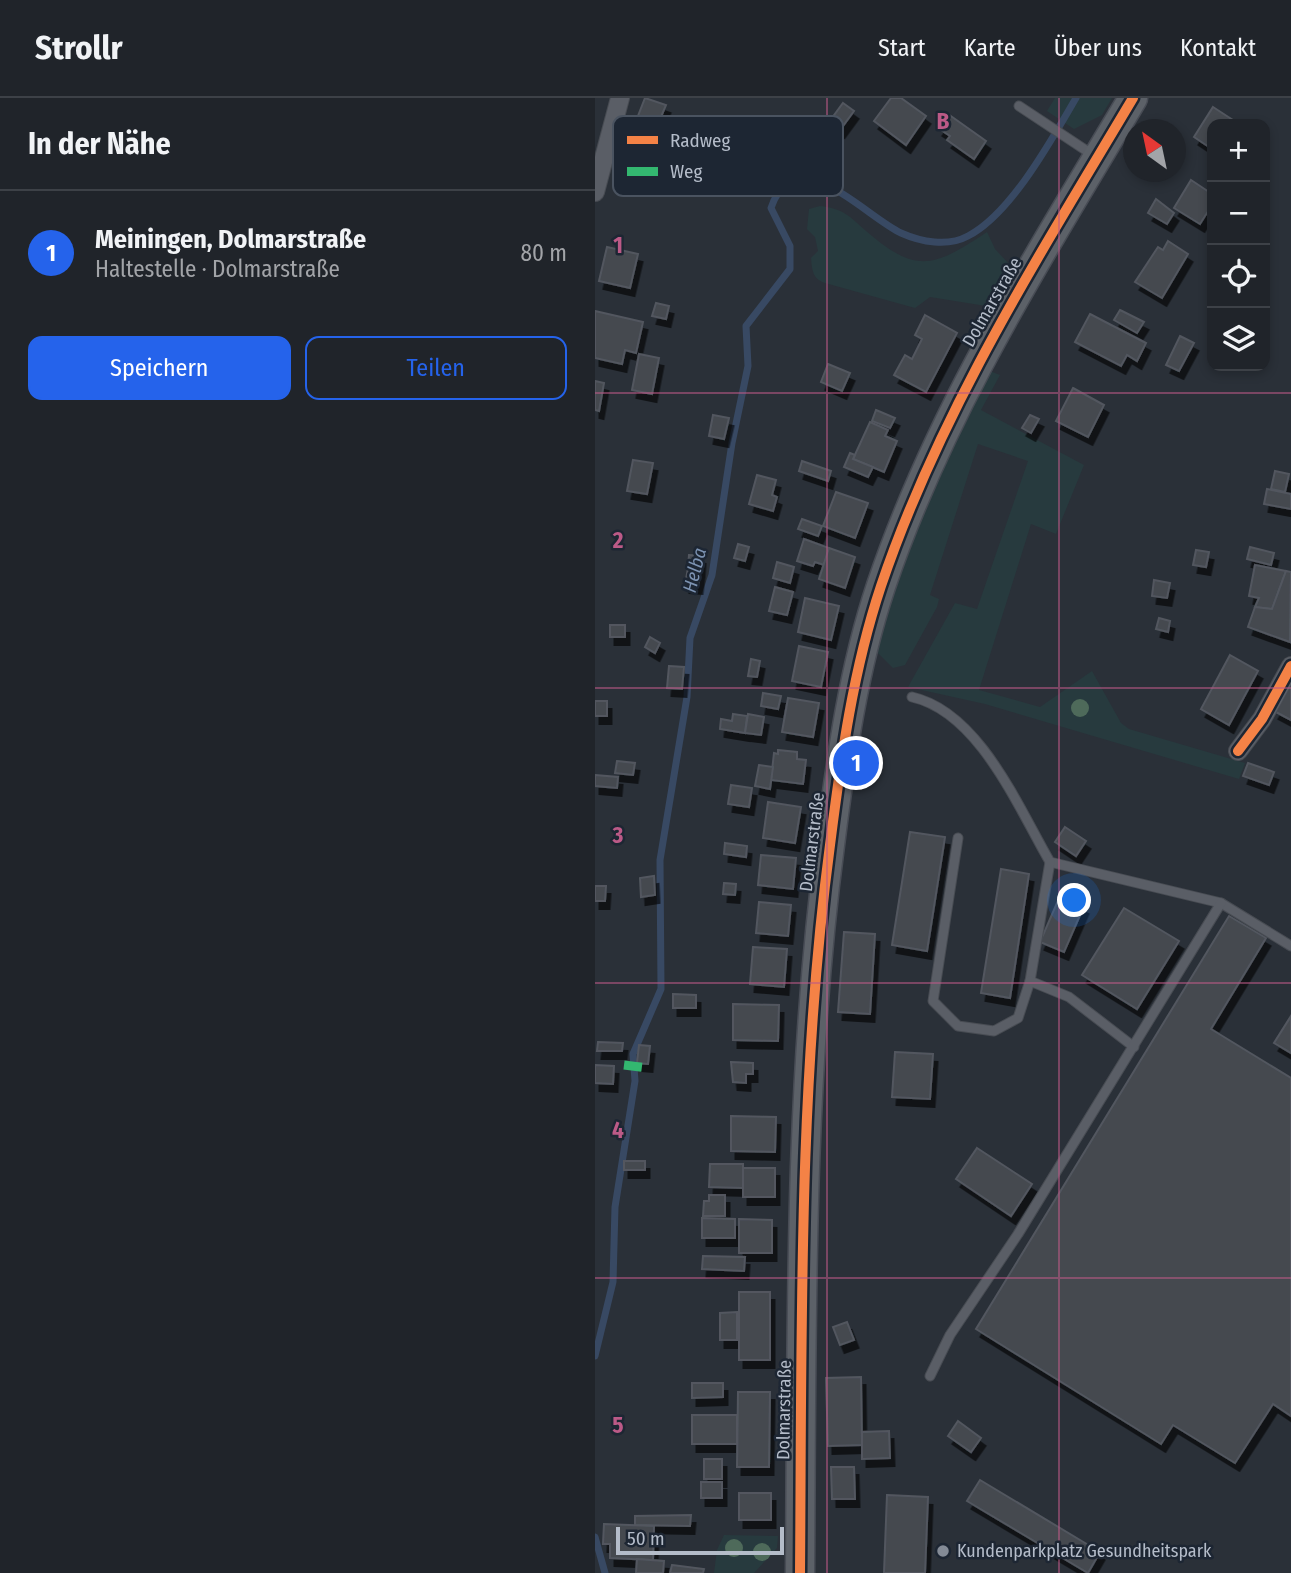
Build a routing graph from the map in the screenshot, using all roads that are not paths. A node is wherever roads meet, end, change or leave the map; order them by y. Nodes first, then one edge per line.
1 (620, 98) edge
2 (1133, 98) edge
3 (1019, 106) dead end
4 (615, 116) edge
5 (613, 124) edge
6 (1097, 158) junction
7 (595, 192) edge
8 (1291, 666) edge
9 (912, 696) dead end
10 (1238, 751) dead end
11 (958, 838) dead end
12 (1050, 862) junction
13 (1221, 902) junction
14 (1291, 946) edge
15 (1030, 981) junction
16 (1134, 1047) junction
17 (930, 1376) dead end
18 (800, 1573) edge

1 - 4 street
2 - 6 main road, Dolmarstraße
3 - 6 lane
5 - 7 street
6 - 18 main road, Dolmarstraße
8 - 10 street
9 - 12 lane
11 - 15 lane
12 - 13 lane
12 - 15 lane
13 - 14 lane
13 - 16 lane
15 - 16 lane
16 - 17 lane

